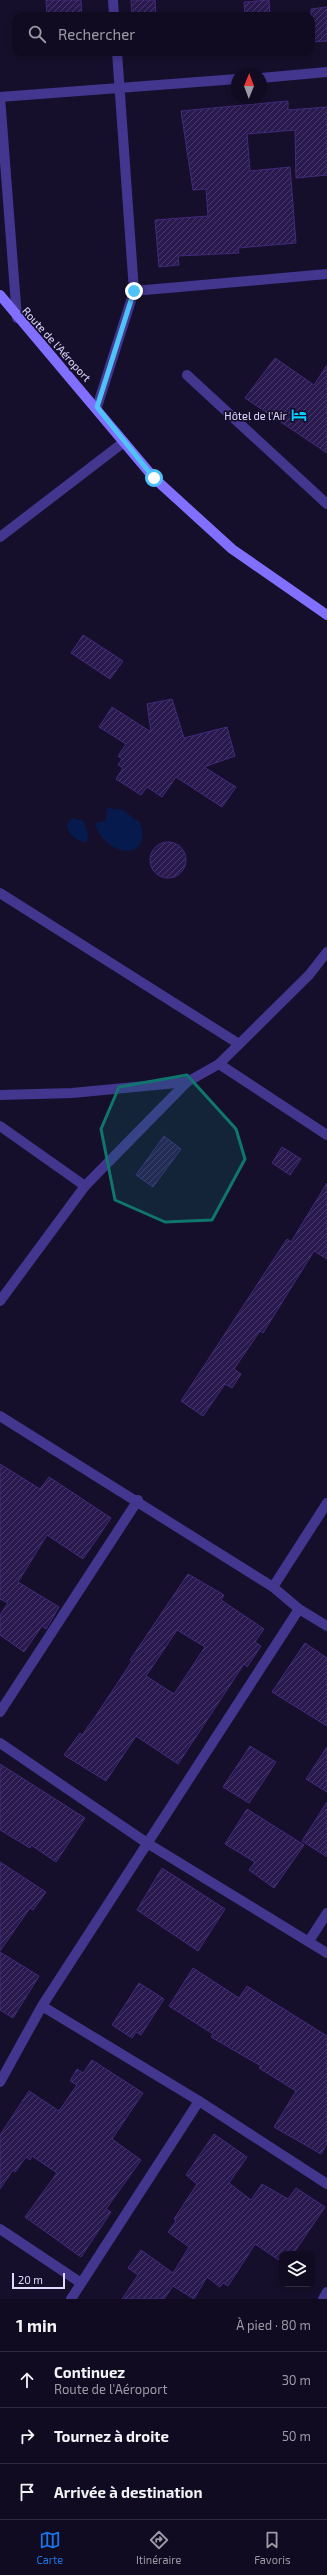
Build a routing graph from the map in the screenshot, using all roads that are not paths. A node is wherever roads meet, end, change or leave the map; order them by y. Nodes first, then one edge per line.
1 (113, 0) edge
2 (114, 12) edge
3 (117, 56) edge
4 (327, 72) edge
5 (267, 77) edge
6 (231, 80) edge
7 (120, 89) junction
8 (0, 97) edge
9 (327, 274) edge
10 (134, 291) junction
11 (0, 295) edge
12 (17, 318) junction
13 (187, 375) dead end
14 (97, 407) junction
15 (124, 442) junction
16 (327, 504) edge
17 (0, 537) edge
18 (327, 615) edge
19 (0, 893) edge
20 (327, 952) edge
21 (239, 1044) junction
22 (219, 1064) junction
23 (187, 1082) junction
24 (0, 1095) edge
25 (0, 1126) edge
26 (327, 1135) edge
27 (85, 1186) junction
28 (0, 1301) edge
29 (0, 1416) edge
30 (138, 1500) junction
31 (327, 1503) edge
32 (273, 1587) junction
33 (300, 1609) junction
34 (327, 1626) edge
35 (0, 1712) edge
36 (0, 1743) edge
37 (148, 1843) junction
38 (327, 1913) edge
39 (309, 1941) junction
40 (327, 1953) edge
41 (42, 2006) junction
42 (0, 2082) edge
43 (199, 2101) junction
44 (327, 2184) edge
45 (0, 2230) edge
46 (81, 2283) junction
47 (327, 2292) edge
48 (71, 2299) edge
49 (323, 2299) edge

1 - 2 street
3 - 7 street
4 - 5 street
6 - 7 street
7 - 8 street
7 - 10 street
8 - 12 street
9 - 10 street
10 - 14 street
11 - 12 main road, Route de l'Aéroport
12 - 14 main road, Route de l'Aéroport
13 - 16 street
14 - 15 main road, Route de l'Aéroport
15 - 17 street
15 - 18 main road, Route de l'Aéroport
19 - 21 street
20 - 21 street
21 - 22 street
22 - 23 street
22 - 26 street
23 - 24 street
23 - 27 street
25 - 27 street
27 - 28 street
29 - 30 street
30 - 32 street
30 - 35 street
31 - 32 street
32 - 33 street
33 - 34 street
33 - 37 street
36 - 37 street
37 - 39 street
37 - 41 street
38 - 39 street
39 - 40 street
41 - 42 street
41 - 43 street
43 - 44 street
43 - 46 street
45 - 46 street
46 - 48 street
47 - 49 street

